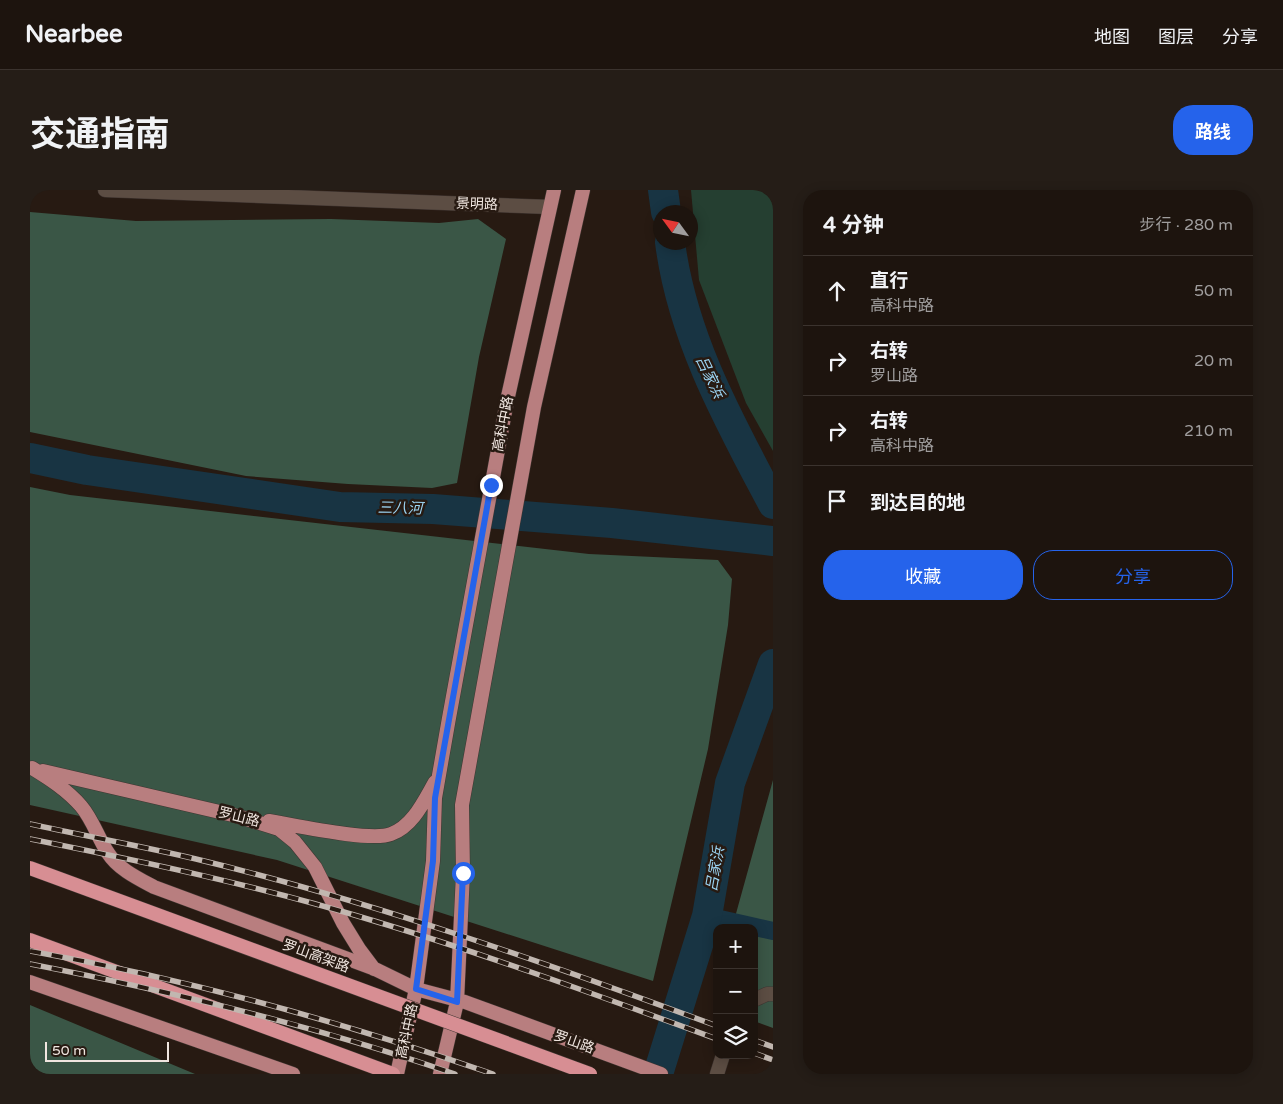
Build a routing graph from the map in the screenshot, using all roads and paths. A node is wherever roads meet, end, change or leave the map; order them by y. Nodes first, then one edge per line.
1 (105, 190) edge
2 (554, 190) edge
3 (583, 190) edge
4 (550, 206) junction
5 (31, 768) edge
6 (439, 775) junction
7 (237, 816) junction
8 (30, 868) edge
9 (30, 940) edge
10 (375, 969) junction
11 (30, 982) edge
12 (416, 989) junction
13 (773, 994) edge
14 (758, 998) edge
15 (457, 1002) junction
16 (722, 1059) edge
17 (293, 1074) edge
18 (393, 1074) edge
19 (397, 1074) edge
20 (440, 1074) edge
21 (590, 1074) edge
22 (661, 1074) edge
23 (717, 1074) edge

1 - 4 street, 景明路
2 - 4 main road, 高科中路
3 - 15 main road, 高科中路
4 - 6 main road, 高科中路
5 - 7 main road, 罗山路
5 - 10 main road, 罗山路
6 - 7 main road
6 - 12 main road, 高科中路
7 - 10 main road, 罗山路
8 - 21 highway, 罗山高架路, bridge
9 - 18 highway
10 - 12 main road, 罗山路
11 - 17 main road
12 - 15 main road, 罗山路
12 - 19 main road, 高科中路
13 - 14 street
15 - 20 main road, 高科中路
15 - 22 main road, 罗山路
16 - 23 street

